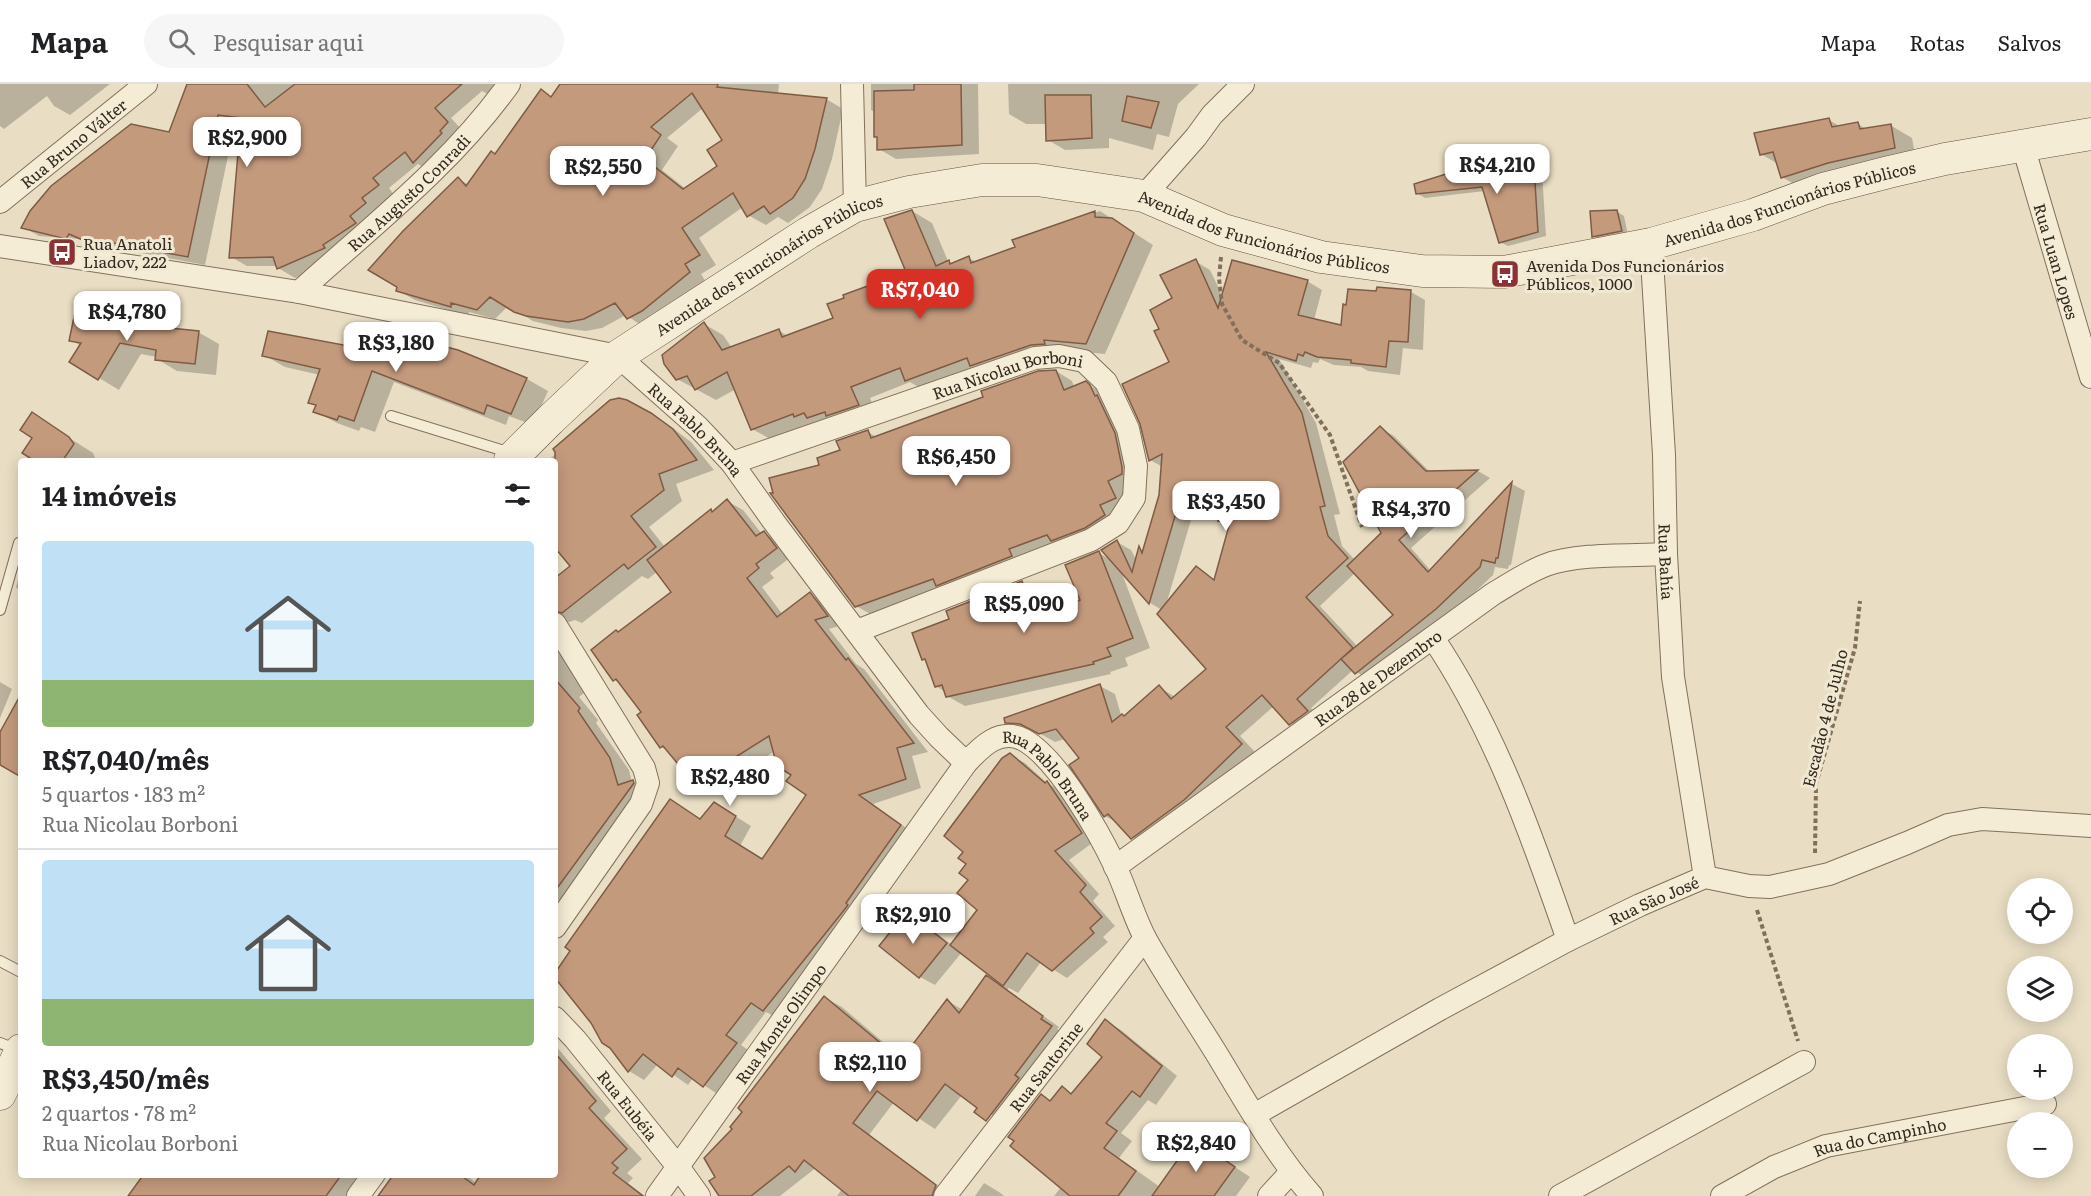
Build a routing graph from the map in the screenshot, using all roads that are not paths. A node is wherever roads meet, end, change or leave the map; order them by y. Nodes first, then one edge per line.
1 (146, 84) edge
2 (509, 84) edge
3 (852, 84) edge
4 (1243, 84) edge
5 (2089, 139) edge
6 (2023, 146) junction
7 (1144, 196) junction
8 (0, 202) edge
9 (855, 206) junction
10 (1652, 244) junction
11 (0, 246) edge
12 (299, 292) junction
13 (618, 356) junction
14 (2091, 377) edge
15 (391, 416) dead end
16 (513, 457) edge
17 (732, 463) junction
18 (18, 550) edge
19 (1666, 554) junction
20 (0, 610) edge
21 (558, 629) edge
22 (857, 631) junction
23 (1433, 638) junction
24 (966, 763) junction
25 (2090, 826) edge
26 (1115, 867) junction
27 (1705, 877) junction
28 (558, 923) edge
29 (1145, 938) junction
30 (1568, 940) junction
31 (0, 961) edge
32 (18, 970) edge
33 (558, 1021) edge
34 (0, 1043) edge
35 (18, 1050) edge
36 (18, 1057) edge
37 (1804, 1062) road end
38 (0, 1094) edge
39 (2045, 1104) dead end
40 (1254, 1115) junction
41 (679, 1167) junction
42 (1291, 1172) junction
43 (371, 1178) edge
44 (358, 1196) edge
45 (657, 1196) edge
46 (699, 1196) edge
47 (945, 1196) edge
48 (1269, 1196) edge
49 (1312, 1196) edge
50 (1560, 1196) edge
51 (1722, 1196) edge

1 - 8 street, Rua Bruno Válter
2 - 12 street, Rua Augusto Conradi
3 - 9 street
4 - 7 street
5 - 6 street, Avenida dos Funcionários Públicos
6 - 10 street, Avenida dos Funcionários Públicos
6 - 14 street, Rua Luan Lopes
7 - 9 street, Avenida dos Funcionários Públicos
7 - 10 street, Avenida dos Funcionários Públicos
9 - 13 street, Avenida dos Funcionários Públicos
10 - 19 street, Rua Bahía
11 - 12 street
12 - 13 street
13 - 16 street, Avenida dos Funcionários Públicos
13 - 17 street, Rua Pablo Bruna
15 - 16 lane
17 - 22 street, Rua Pablo Bruna
17 - 22 street, Rua Nicolau Borboni
18 - 20 lane
19 - 23 street, Rua 28 de Dezembro
19 - 27 street, Rua Bahía
21 - 28 street
22 - 24 street, Rua Pablo Bruna
23 - 26 street, Rua 28 de Dezembro
23 - 30 street
24 - 26 street, Rua Pablo Bruna
24 - 41 street, Rua Monte Olimpo
25 - 27 street, Rua São José
26 - 29 street, Rua Pablo Bruna
27 - 30 street, Rua São José
29 - 40 street, Rua Pablo Bruna
29 - 47 street, Rua Santorine
30 - 40 street, Rua São José
31 - 32 lane
33 - 41 street, Rua Eubéia
34 - 35 lane
36 - 38 street
37 - 50 street
39 - 51 street, Rua do Campinho
40 - 42 street, Rua Pablo Bruna
41 - 45 street, Rua Monte Olimpo
41 - 46 street, Rua Eubéia
42 - 48 street
42 - 49 street, Rua Pablo Bruna
43 - 44 street

